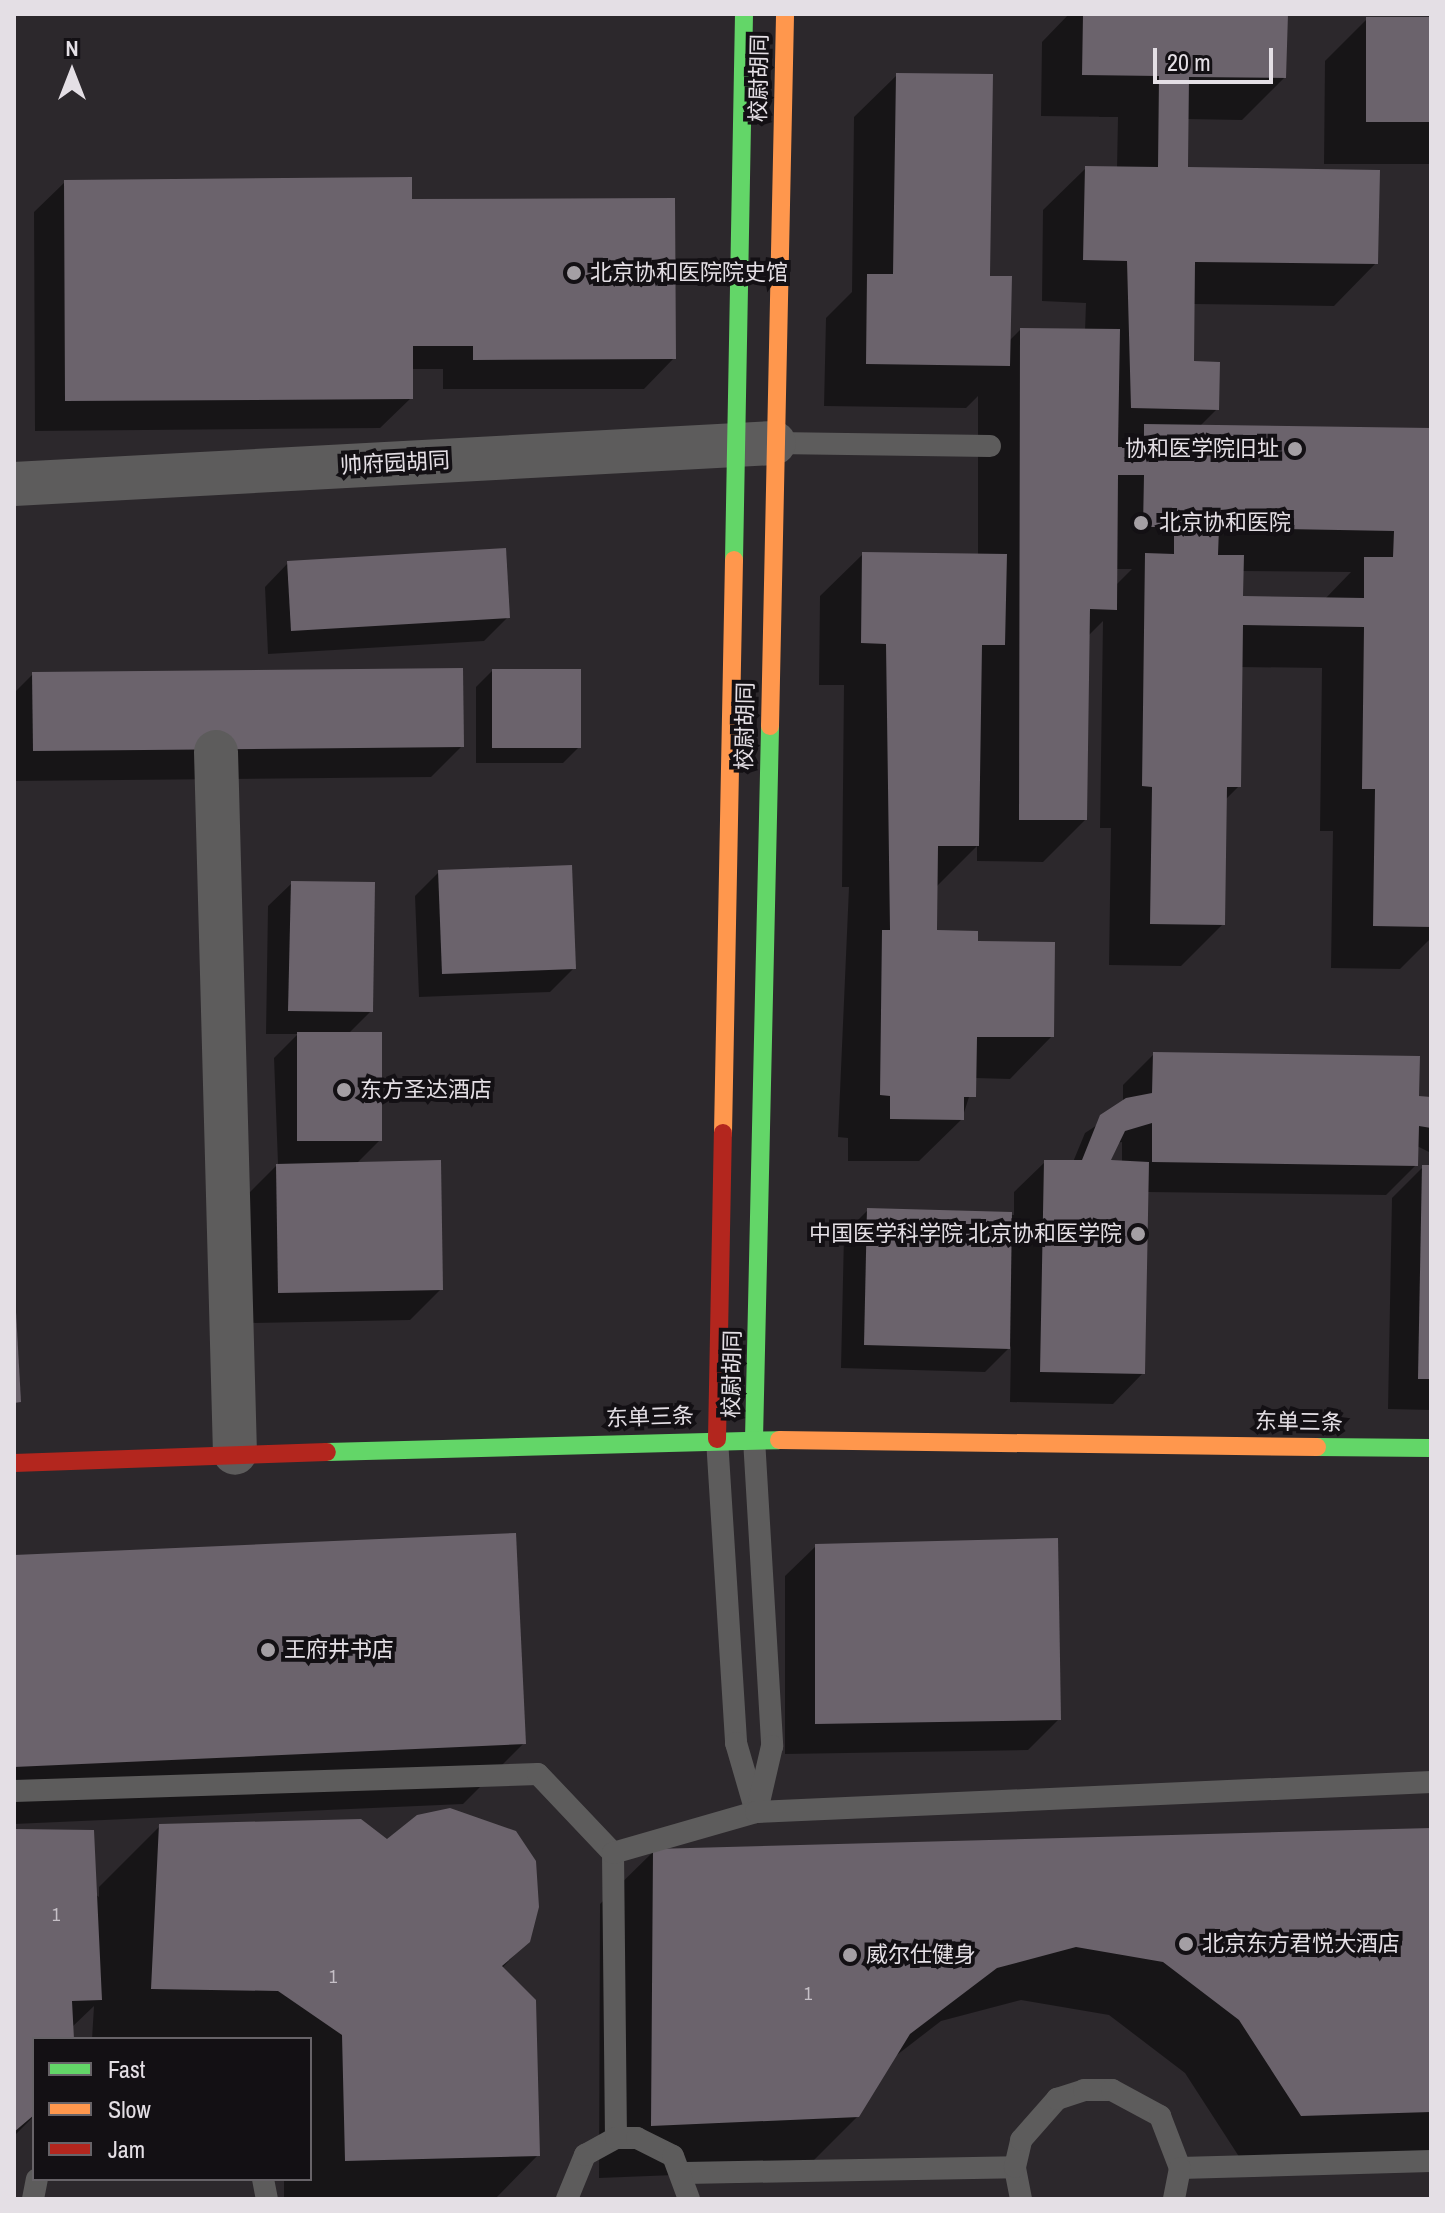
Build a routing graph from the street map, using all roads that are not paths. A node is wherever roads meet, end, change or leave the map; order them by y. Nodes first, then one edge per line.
1 (744, 14) edge
2 (785, 14) edge
3 (755, 444) junction
4 (990, 446) dead end
5 (14, 484) edge
6 (216, 752) dead end
7 (717, 1439) junction
8 (754, 1439) junction
9 (1431, 1448) edge
10 (235, 1453) junction
11 (14, 1463) edge
12 (1431, 1782) edge
13 (14, 1791) edge
14 (756, 1812) junction
15 (613, 1853) junction
16 (616, 2138) junction
17 (1431, 2161) edge
18 (1015, 2167) junction
19 (1180, 2168) junction
20 (685, 2173) junction
21 (567, 2199) edge
22 (689, 2199) edge
23 (1021, 2199) edge
24 (1174, 2199) edge

1 - 3 street, 校尉胡同
2 - 3 street, 校尉胡同
3 - 4 lane
3 - 5 street, 帅府园胡同
3 - 7 street, 校尉胡同
3 - 8 street, 校尉胡同
6 - 10 street
7 - 8 street, 东单三条
7 - 10 street, 东单三条
7 - 14 lane
8 - 9 street, 东单三条
8 - 14 lane
10 - 11 street, 东单三条
12 - 14 lane
13 - 15 lane
14 - 15 lane
15 - 16 lane
16 - 20 lane
16 - 21 lane
17 - 19 lane
18 - 19 lane
18 - 20 lane
18 - 23 lane
19 - 24 lane
20 - 22 lane

